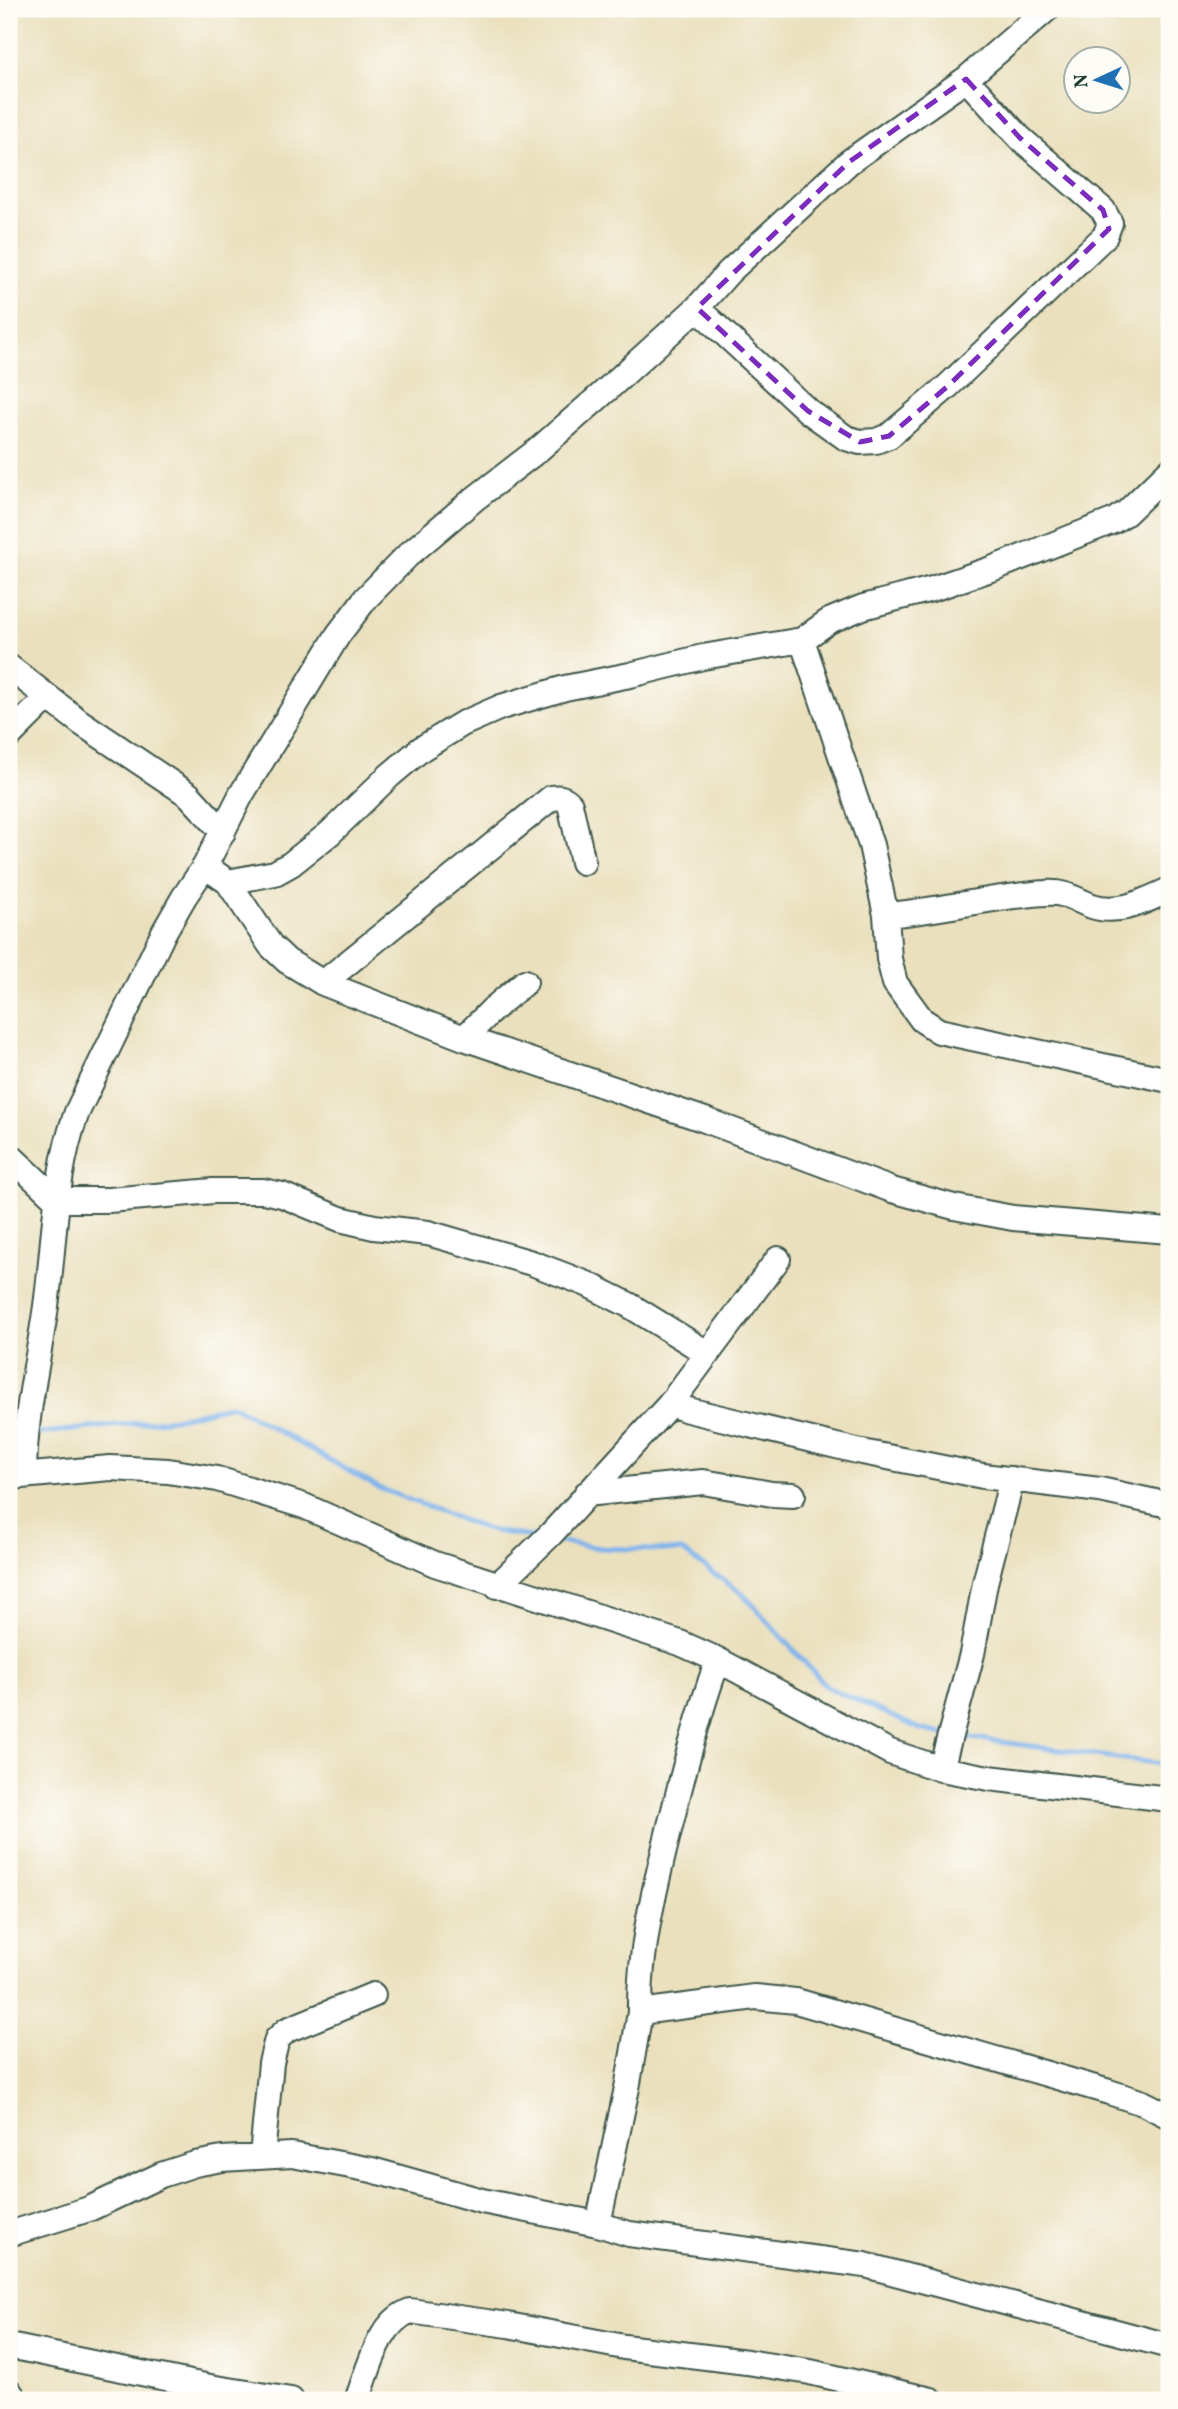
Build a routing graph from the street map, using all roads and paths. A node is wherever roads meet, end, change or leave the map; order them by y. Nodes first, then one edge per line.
1 (1047, 9) edge
2 (966, 79) junction
3 (696, 308) junction
4 (1169, 471) edge
5 (802, 640) junction
6 (9, 667) edge
7 (47, 698) junction
8 (9, 736) edge
9 (223, 832) junction
10 (583, 862) dead end
11 (205, 866) junction
12 (228, 882) junction
13 (1169, 890) edge
14 (886, 915) junction
15 (525, 982) dead end
16 (323, 983) junction
17 (464, 1038) junction
18 (1169, 1080) edge
19 (9, 1155) edge
20 (57, 1200) junction
21 (1169, 1231) edge
22 (778, 1259) dead end
23 (707, 1353) junction
24 (670, 1404) junction
25 (16, 1476) edge
26 (1012, 1479) junction
27 (586, 1494) junction
28 (793, 1495) dead end
29 (1169, 1505) edge
30 (498, 1586) junction
31 (718, 1660) junction
32 (941, 1769) junction
33 (1169, 1799) edge
34 (373, 1994) dead end
35 (640, 2012) junction
36 (1169, 2116) edge
37 (262, 2156) junction
38 (598, 2224) junction
39 (9, 2234) edge
40 (9, 2346) edge
41 (1169, 2346) edge
42 (9, 2391) edge
43 (15, 2400) edge
44 (290, 2400) edge
45 (357, 2400) edge
46 (932, 2400) edge

1 - 2 street
2 - 3 street
2 - 3 street
3 - 9 street
4 - 5 street
5 - 12 street
5 - 14 street
6 - 7 street
7 - 8 street
7 - 9 street
9 - 11 street
10 - 16 street
11 - 12 street
11 - 20 street
12 - 16 street
13 - 14 street
14 - 18 street
15 - 17 street
16 - 17 street
17 - 21 street
19 - 20 street
20 - 23 street
20 - 25 street
22 - 23 street
23 - 24 street
24 - 26 street
24 - 27 street
25 - 30 street
26 - 29 street
26 - 32 street
27 - 28 street
27 - 30 street
30 - 31 street
31 - 32 street
31 - 35 street
32 - 33 street
34 - 37 street
35 - 36 street
35 - 38 street
37 - 38 street
37 - 39 street
38 - 41 street
40 - 44 street
42 - 43 street
45 - 46 street

